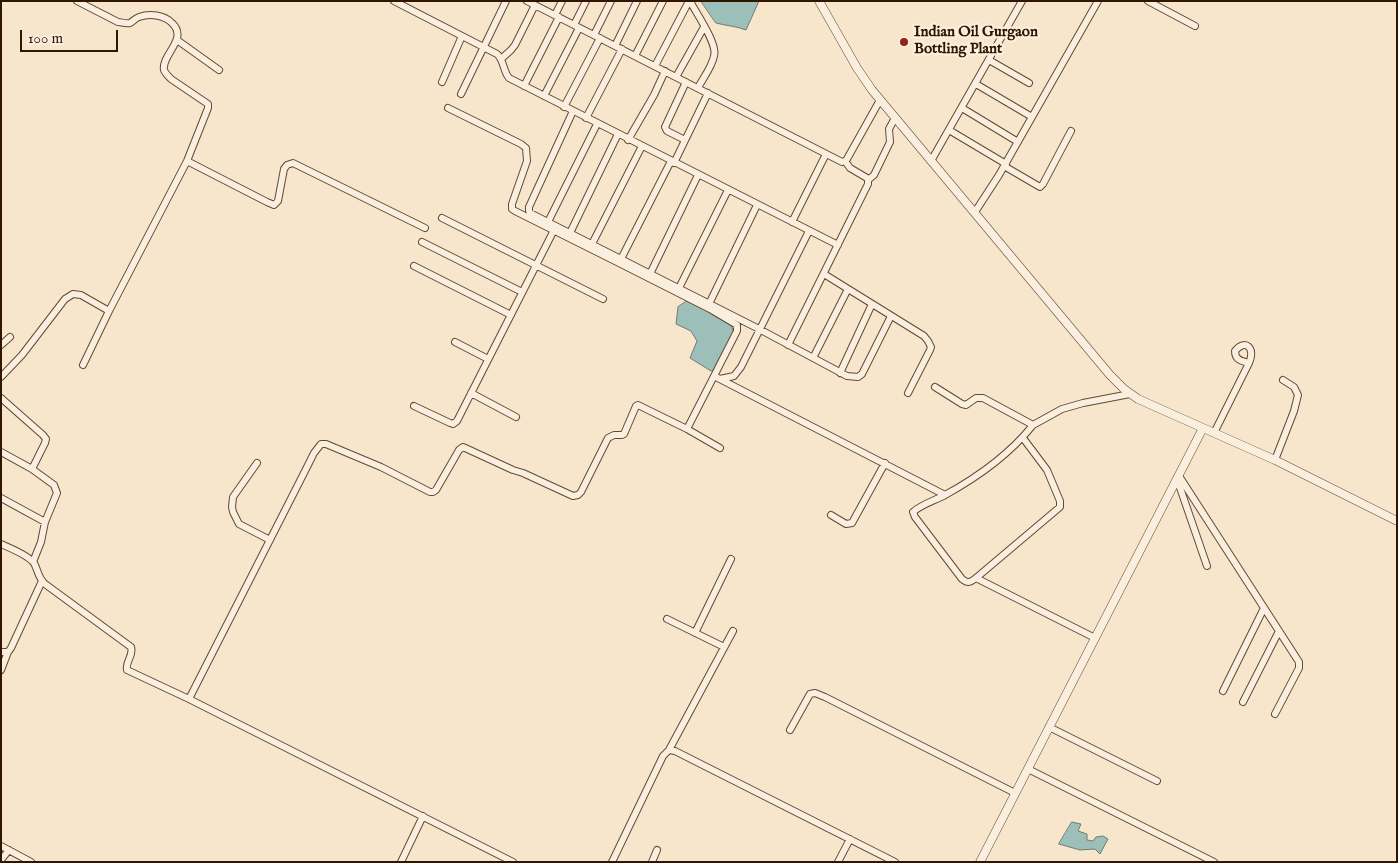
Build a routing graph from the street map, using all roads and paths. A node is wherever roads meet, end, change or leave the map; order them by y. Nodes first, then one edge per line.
1 (77, 1) edge
2 (394, 1) edge
3 (506, 1) edge
4 (527, 1) edge
5 (562, 1) edge
6 (586, 1) edge
7 (611, 1) edge
8 (637, 1) edge
9 (663, 1) edge
10 (689, 1) edge
11 (818, 1) edge
12 (1022, 1) edge
13 (1098, 1) edge
14 (1148, 1) edge
15 (539, 5) edge
16 (557, 16) junction
17 (576, 26) junction
18 (1195, 26) dead end
19 (704, 27) junction
20 (462, 36) junction
21 (597, 37) junction
22 (176, 40) junction
23 (615, 46) junction
24 (484, 47) junction
25 (622, 49) junction
26 (635, 56) junction
27 (501, 59) junction
28 (989, 60) junction
29 (656, 66) junction
30 (220, 70) dead end
31 (665, 71) junction
32 (676, 77) junction
33 (442, 82) dead end
34 (686, 82) junction
35 (976, 84) junction
36 (1028, 84) dead end
37 (524, 86) junction
38 (698, 88) junction
39 (708, 93) junction
40 (461, 94) dead end
41 (544, 96) junction
42 (880, 100) junction
43 (564, 107) junction
44 (448, 108) dead end
45 (962, 108) junction
46 (573, 111) junction
47 (1032, 117) junction
48 (586, 118) junction
49 (895, 118) junction
50 (597, 124) junction
51 (949, 130) junction
52 (1071, 131) dead end
53 (618, 134) junction
54 (628, 140) junction
55 (685, 140) junction
56 (1018, 142) junction
57 (642, 146) junction
58 (826, 154) junction
59 (187, 161) junction
60 (845, 161) junction
61 (931, 161) junction
62 (672, 162) junction
63 (1005, 165) junction
64 (698, 175) junction
65 (868, 180) junction
66 (728, 190) junction
67 (757, 205) junction
68 (975, 212) junction
69 (442, 218) dead end
70 (548, 222) junction
71 (792, 222) junction
72 (425, 228) dead end
73 (554, 230) junction
74 (808, 231) junction
75 (570, 233) junction
76 (422, 242) dead end
77 (592, 244) junction
78 (838, 245) junction
79 (621, 259) junction
80 (536, 265) junction
81 (414, 266) dead end
82 (650, 274) junction
83 (824, 274) junction
84 (679, 288) junction
85 (848, 289) junction
86 (522, 292) junction
87 (603, 299) dead end
88 (709, 304) junction
89 (872, 304) junction
90 (109, 311) junction
91 (511, 315) junction
92 (891, 316) junction
93 (759, 330) junction
94 (10, 337) dead end
95 (455, 342) dead end
96 (1, 344) edge
97 (788, 345) junction
98 (813, 358) junction
99 (488, 359) junction
100 (1249, 363) dead end
101 (83, 365) dead end
102 (840, 373) junction
103 (1, 377) edge
104 (717, 378) junction
105 (1283, 380) dead end
106 (935, 387) dead end
107 (908, 393) dead end
108 (471, 394) junction
109 (1130, 394) junction
110 (1, 398) edge
111 (414, 406) dead end
112 (516, 417) dead end
113 (1033, 425) junction
114 (1203, 428) junction
115 (687, 429) junction
116 (1214, 433) junction
117 (1023, 438) junction
118 (720, 448) dead end
119 (1, 452) edge
120 (1275, 460) junction
121 (257, 463) dead end
122 (885, 463) junction
123 (32, 469) junction
124 (1178, 477) junction
125 (945, 495) junction
126 (1, 498) edge
127 (831, 516) dead end
128 (1397, 521) edge
129 (46, 522) junction
130 (270, 540) junction
131 (1, 544) edge
132 (731, 559) dead end
133 (33, 562) junction
134 (1207, 566) dead end
135 (976, 578) junction
136 (42, 581) junction
137 (1264, 608) junction
138 (667, 619) dead end
139 (733, 631) dead end
140 (1279, 631) junction
141 (695, 633) junction
142 (1095, 638) junction
143 (724, 648) junction
144 (5, 652) edge
145 (1, 670) edge
146 (1223, 691) dead end
147 (189, 699) junction
148 (1243, 702) dead end
149 (1275, 714) dead end
150 (1049, 727) junction
151 (790, 730) dead end
152 (669, 750) junction
153 (1028, 769) junction
154 (1157, 781) dead end
155 (1015, 793) junction
156 (423, 816) junction
157 (850, 838) junction
158 (1, 846) edge
159 (10, 850) junction
160 (657, 850) dead end
161 (1, 860) edge
162 (30, 862) edge
163 (401, 862) edge
164 (513, 862) edge
165 (612, 862) edge
166 (652, 862) edge
167 (838, 862) edge
168 (895, 862) edge
169 (980, 862) edge
170 (1214, 862) edge

1 - 22 street
2 - 20 street
3 - 24 street
4 - 15 street
5 - 16 street
6 - 17 street
7 - 21 street
8 - 23 street
9 - 26 street
10 - 19 street
10 - 29 street
11 - 42 street
12 - 28 street
13 - 47 street
14 - 18 street
15 - 16 street
15 - 27 street
16 - 17 street
16 - 37 street
17 - 21 street
17 - 41 street
19 - 32 street
19 - 38 street
20 - 24 street
20 - 33 street
21 - 23 street
21 - 43 street
22 - 30 street
22 - 59 street
23 - 25 street
24 - 27 street
24 - 40 street
25 - 26 street
25 - 48 street
26 - 29 street
27 - 37 street
28 - 35 street
28 - 36 street
29 - 31 street
31 - 32 street
31 - 54 street
32 - 34 street
34 - 38 street
34 - 55 street
35 - 45 street
35 - 47 street
37 - 41 street
38 - 39 street
39 - 55 street
39 - 58 street
41 - 43 street
42 - 49 street
42 - 60 street
43 - 46 street
44 - 73 street
45 - 51 street
45 - 56 street
46 - 48 street
46 - 70 street
47 - 56 street
48 - 50 street
49 - 61 street
49 - 65 street
50 - 53 street
50 - 70 street
51 - 61 street
51 - 63 street
52 - 63 street
53 - 54 street
53 - 75 street
54 - 57 street
55 - 62 street
56 - 63 street
57 - 62 street
57 - 77 street
58 - 60 street
58 - 71 street
59 - 72 street
59 - 90 street
60 - 65 street
61 - 68 street
62 - 64 street
62 - 79 street
63 - 68 street
64 - 66 street
64 - 82 street
65 - 78 street
66 - 67 street
66 - 84 street
67 - 71 street
67 - 88 street
68 - 109 street
69 - 80 street
70 - 75 street
71 - 74 street
73 - 80 street
73 - 104 street
74 - 78 street
74 - 93 street
75 - 77 street
76 - 86 street
77 - 79 street
78 - 83 street
79 - 82 street
80 - 86 street
80 - 87 street
81 - 91 street
82 - 84 street
83 - 85 street
83 - 97 street
84 - 88 street
85 - 89 street
85 - 98 street
86 - 91 street
88 - 93 street
89 - 92 street
89 - 102 street
90 - 101 street
90 - 103 street
91 - 99 street
92 - 102 street
92 - 107 street
93 - 97 street
93 - 104 street
94 - 96 street
95 - 99 street
97 - 98 street
98 - 102 street
99 - 108 street
100 - 116 street
104 - 115 street
104 - 122 street
105 - 120 street
106 - 113 street
108 - 111 street
108 - 112 street
109 - 113 street
109 - 114 street
110 - 123 street
113 - 117 street
114 - 116 street
114 - 124 street
115 - 118 street
115 - 130 street
116 - 120 street
117 - 125 street
117 - 135 street
119 - 123 street
120 - 128 street
121 - 130 street
122 - 125 street
122 - 127 street
123 - 129 street
124 - 134 street
124 - 137 street
124 - 142 street
125 - 135 street
126 - 129 street
129 - 133 street
130 - 147 street
131 - 133 street
132 - 141 street
133 - 136 street
135 - 142 street
136 - 144 street
136 - 147 street
137 - 140 street
137 - 146 street
138 - 141 street
139 - 143 street
140 - 148 street
140 - 149 street
141 - 143 street
142 - 150 street
143 - 152 street
144 - 145 street
147 - 156 street
150 - 153 street
150 - 154 street
151 - 155 street
152 - 157 street
152 - 165 street
153 - 155 street
153 - 170 street
155 - 169 street
156 - 163 street
156 - 164 street
157 - 167 street
157 - 168 street
158 - 159 street
159 - 161 street
159 - 162 street
160 - 166 street

